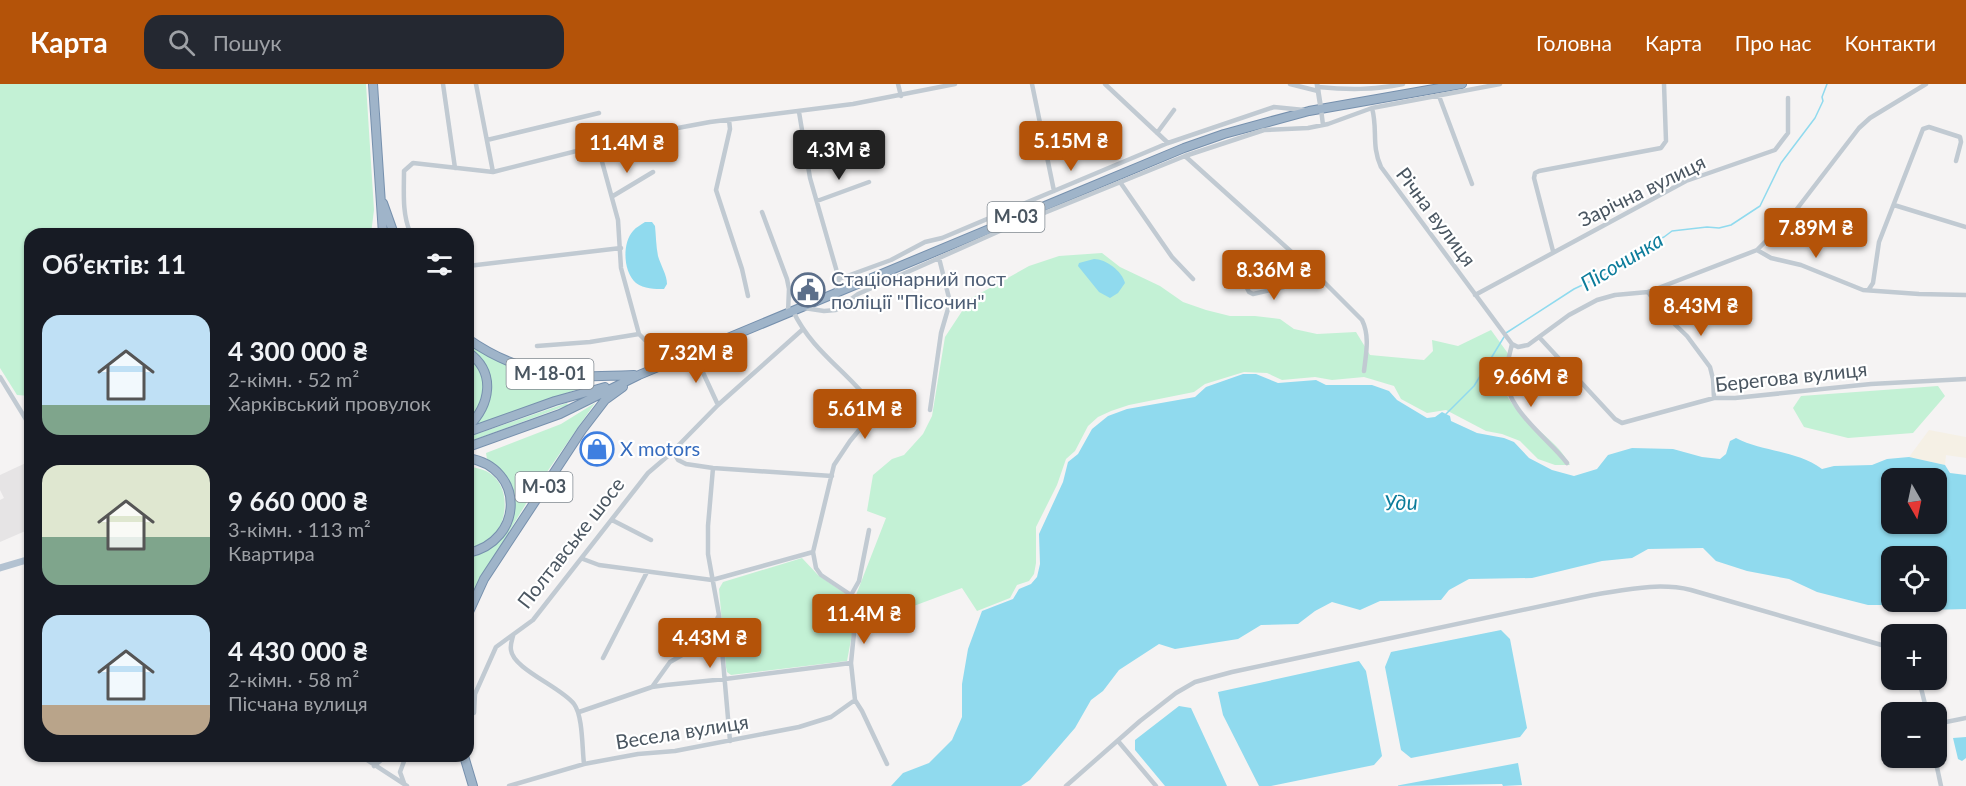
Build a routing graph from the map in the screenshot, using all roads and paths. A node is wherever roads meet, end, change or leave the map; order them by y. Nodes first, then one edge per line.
1 (373, 84) edge
2 (443, 84) edge
3 (476, 84) edge
4 (898, 84) edge
5 (955, 84) edge
6 (1032, 84) edge
7 (1105, 84) edge
8 (1290, 84) edge
9 (1403, 84) edge
10 (1462, 84) edge
11 (1500, 84) edge
12 (1664, 84) edge
13 (1926, 84) edge
14 (1318, 87) edge
15 (901, 96) junction
16 (1440, 96) junction
17 (1788, 98) dead end
18 (1372, 108) junction
19 (1321, 109) junction
20 (1174, 110) dead end
21 (1309, 111) junction
22 (799, 112) junction
23 (599, 113) dead end
24 (729, 120) junction
25 (1323, 125) junction
26 (1157, 133) junction
27 (487, 140) junction
28 (1168, 143) junction
29 (597, 147) junction
30 (1185, 156) junction
31 (1956, 161) dead end
32 (455, 168) junction
33 (493, 172) junction
34 (653, 172) dead end
35 (869, 182) dead end
36 (1120, 182) junction
37 (1472, 184) dead end
38 (1054, 191) junction
39 (380, 196) junction
40 (613, 196) junction
41 (817, 201) junction
42 (1894, 205) junction
43 (762, 212) dead end
44 (1966, 227) edge
45 (377, 228) edge
46 (383, 228) edge
47 (392, 228) edge
48 (408, 228) edge
49 (621, 248) junction
50 (1757, 250) junction
51 (1553, 251) junction
52 (939, 258) junction
53 (474, 266) edge
54 (1316, 274) junction
55 (839, 279) junction
56 (1193, 279) dead end
57 (1245, 284) dead end
58 (1869, 289) junction
59 (1648, 292) junction
60 (836, 293) junction
61 (1475, 295) junction
62 (1966, 295) edge
63 (748, 296) dead end
64 (794, 311) junction
65 (802, 330) junction
66 (639, 334) junction
67 (1539, 337) junction
68 (474, 343) edge
69 (1512, 344) junction
70 (537, 346) dead end
71 (474, 358) edge
72 (677, 359) junction
73 (1364, 371) dead end
74 (639, 375) junction
75 (0, 377) edge
76 (1966, 379) edge
77 (624, 382) junction
78 (1714, 398) junction
79 (718, 405) junction
80 (930, 410) dead end
81 (24, 416) edge
82 (474, 420) edge
83 (474, 430) edge
84 (474, 445) edge
85 (673, 451) junction
86 (474, 460) edge
87 (1567, 463) dead end
88 (713, 468) junction
89 (832, 476) junction
90 (612, 520) junction
91 (869, 530) dead end
92 (651, 540) dead end
93 (474, 551) edge
94 (813, 552) junction
95 (583, 559) junction
96 (24, 561) edge
97 (0, 568) edge
98 (647, 572) junction
99 (712, 580) junction
100 (851, 595) junction
101 (474, 601) edge
102 (719, 615) junction
103 (513, 636) junction
104 (1881, 645) edge
105 (603, 658) dead end
106 (850, 663) junction
107 (725, 679) junction
108 (652, 687) junction
109 (855, 700) junction
110 (579, 712) junction
111 (474, 713) dead end
112 (1966, 718) edge
113 (1947, 722) edge
114 (730, 741) junction
115 (1118, 741) junction
116 (369, 762) edge
117 (379, 762) edge
118 (404, 762) edge
119 (466, 762) edge
120 (584, 764) junction
121 (887, 764) dead end
122 (374, 766) junction
123 (1937, 768) edge
124 (405, 784) edge
125 (473, 786) edge
126 (509, 786) edge
127 (1066, 786) edge
128 (1156, 786) edge
129 (1941, 786) edge

1 - 39 highway
2 - 32 street
3 - 27 street
4 - 15 street
5 - 15 street
6 - 38 street
7 - 26 street
8 - 14 street
9 - 14 street
10 - 19 highway, М-03
11 - 16 street
12 - 51 street
13 - 50 street
14 - 19 street
15 - 22 street
16 - 18 street
16 - 37 street
17 - 51 street, Зарічна вулиця
18 - 25 street
18 - 61 street, Річна вулиця
19 - 21 highway, М-03
19 - 25 street
20 - 26 street
21 - 28 street
21 - 60 highway, М-03
22 - 24 street
22 - 41 street
23 - 27 street
24 - 29 street
24 - 63 street
25 - 30 street
26 - 28 street
27 - 33 street
28 - 38 street
29 - 33 street
29 - 40 street
30 - 36 street
30 - 54 street
31 - 42 street
32 - 33 street
32 - 48 street
34 - 40 street
35 - 41 street
36 - 52 street
36 - 56 street
38 - 55 street
39 - 45 highway
39 - 46 highway
39 - 47 highway
40 - 49 street
41 - 55 street
42 - 44 street
42 - 58 street
43 - 64 street
49 - 53 street
49 - 66 street
50 - 58 street
50 - 59 street
51 - 61 street, Зарічна вулиця
52 - 64 street
52 - 80 street
54 - 57 street
54 - 73 street
55 - 60 street
58 - 62 street
59 - 67 street
59 - 78 street
60 - 64 highway, М-03
61 - 69 street, Річна вулиця
64 - 65 street
64 - 72 highway, М-03
65 - 79 street, Полтавське шосе
65 - 89 street
66 - 70 street
66 - 72 street
67 - 69 street
67 - 78 street, Берегова вулиця
68 - 74 highway, М-18-01
69 - 87 street
71 - 82 highway
72 - 74 highway, М-03
72 - 79 street
74 - 77 highway, М-03
74 - 101 highway, М-03
75 - 81 street
76 - 78 street, Берегова вулиця
77 - 83 highway, М-03
77 - 84 highway
79 - 85 street, Полтавське шосе
85 - 88 street
85 - 90 street, Полтавське шосе
86 - 93 highway, М-03
88 - 89 street
88 - 99 street
89 - 94 street
90 - 92 street
90 - 95 street, Полтавське шосе
91 - 100 street
94 - 99 street
94 - 100 street
95 - 98 street
95 - 103 street, Полтавське шосе
96 - 97 main road
98 - 99 street
98 - 105 street
99 - 102 street
100 - 106 street
102 - 107 street
102 - 108 street
103 - 110 street
103 - 111 street, Полтавське шосе
104 - 115 street
106 - 107 street
106 - 109 street
107 - 108 street
107 - 114 street
108 - 110 street
109 - 114 street, Весела вулиця
109 - 121 street
110 - 120 street
112 - 113 street
114 - 120 street, Весела вулиця
115 - 127 street
115 - 128 street
116 - 122 street
117 - 122 street
118 - 124 street
119 - 125 highway
120 - 126 street, Весела вулиця
122 - 124 street
123 - 129 street

